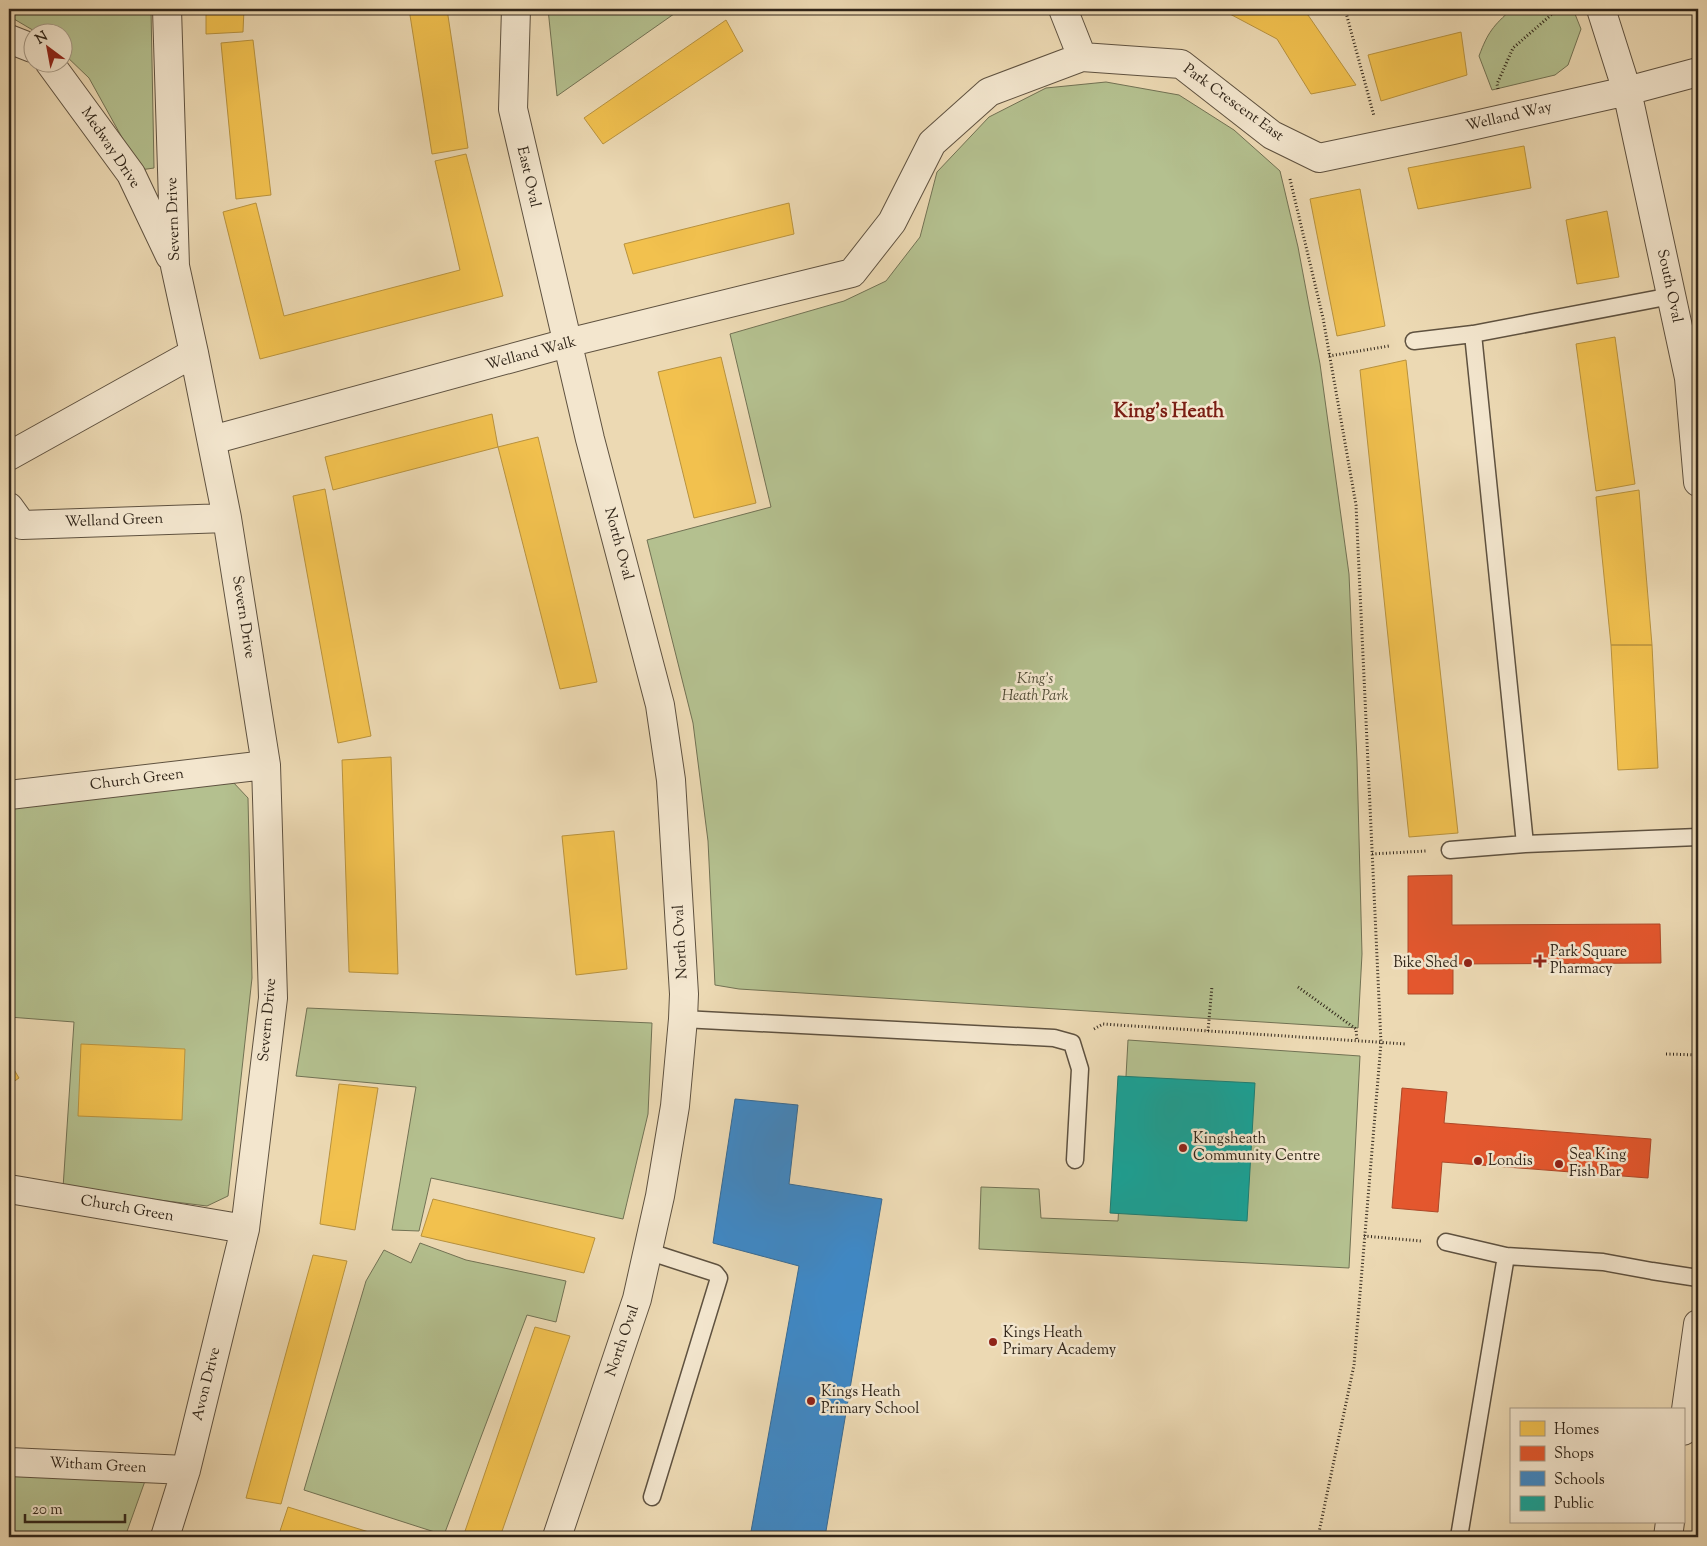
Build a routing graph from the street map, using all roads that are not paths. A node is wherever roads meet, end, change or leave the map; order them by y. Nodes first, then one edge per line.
1 (167, 9) edge
2 (516, 9) edge
3 (1063, 9) edge
4 (1601, 9) edge
5 (9, 39) edge
6 (22, 44) edge
7 (1082, 57) junction
8 (56, 72) edge
9 (1698, 72) edge
10 (1627, 91) junction
11 (1320, 158) joint
12 (175, 266) junction
13 (852, 274) joint
14 (1671, 296) junction
15 (1473, 334) junction
16 (1414, 341) road end
17 (567, 343) junction
18 (194, 353) junction
19 (212, 440) junction
20 (9, 456) edge
21 (1698, 482) edge
22 (9, 507) edge
23 (227, 518) junction
24 (266, 765) junction
25 (9, 795) edge
26 (1698, 837) edge
27 (1525, 844) junction
28 (1450, 850) road end
29 (683, 1019) junction
30 (1075, 1160) dead end
31 (9, 1189) edge
32 (245, 1229) junction
33 (1446, 1242) road end
34 (647, 1250) junction
35 (1506, 1256) junction
36 (1698, 1278) edge
37 (1698, 1324) edge
38 (1684, 1424) edge
39 (9, 1462) edge
40 (186, 1470) junction
41 (652, 1497) dead end
42 (1670, 1524) edge
43 (165, 1537) edge
44 (557, 1537) edge
45 (1459, 1537) edge
46 (1668, 1537) edge

1 - 12 street, Severn Drive
2 - 17 street, East Oval
3 - 7 street
4 - 10 street
5 - 6 street
7 - 11 street, Park Crescent East
7 - 13 street, Park Crescent East
8 - 12 street, Medway Drive
9 - 10 street, Welland Way
10 - 11 street, Welland Way
10 - 14 street, South Oval
12 - 18 street, Severn Drive
13 - 17 street, Welland Walk
14 - 15 lane
14 - 21 street, South Oval
15 - 16 lane
15 - 27 lane
17 - 19 street, Welland Walk
17 - 29 street, North Oval
18 - 19 street, Severn Drive
18 - 20 street
19 - 23 street, Severn Drive
22 - 23 street, Welland Green
23 - 24 street, Severn Drive
24 - 25 street, Church Green
24 - 32 street, Severn Drive
26 - 27 lane
27 - 28 lane
29 - 30 lane
29 - 34 street, North Oval
31 - 32 street, Church Green
32 - 40 street, Avon Drive
33 - 35 lane
34 - 41 lane
34 - 44 street, North Oval
35 - 36 lane
35 - 45 lane
37 - 38 street
39 - 40 street, Witham Green
40 - 43 street, Avon Drive
42 - 46 street

